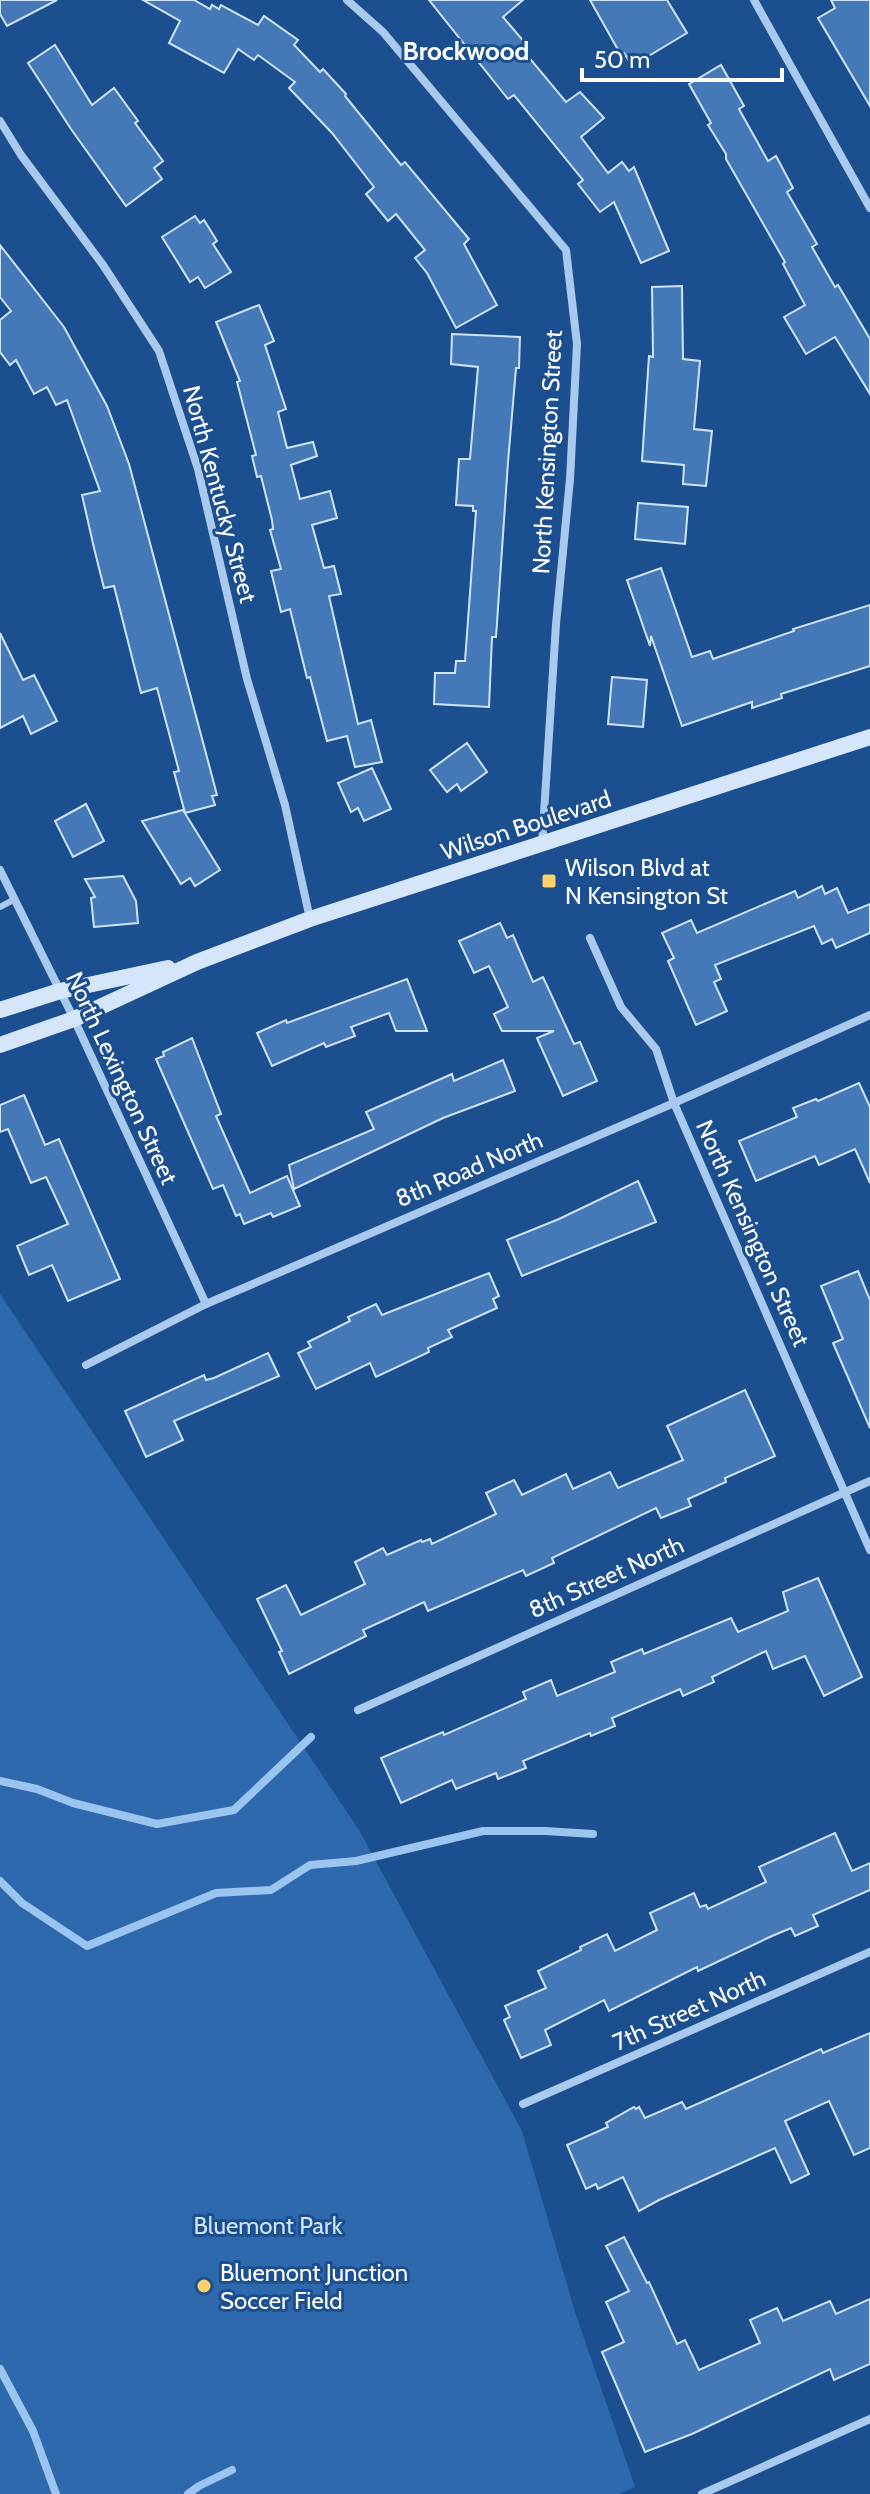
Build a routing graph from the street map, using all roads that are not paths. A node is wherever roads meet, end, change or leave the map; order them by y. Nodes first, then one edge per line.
1 (347, 0) edge
2 (754, 0) edge
3 (0, 121) edge
4 (870, 208) edge
5 (870, 737) edge
6 (542, 845) junction
7 (0, 870) edge
8 (15, 899) junction
9 (0, 907) edge
10 (310, 919) junction
11 (590, 938) dead end
12 (197, 962) junction
13 (60, 991) junction
14 (0, 1010) edge
15 (870, 1015) edge
16 (74, 1019) junction
17 (0, 1045) edge
18 (674, 1103) junction
19 (206, 1304) junction
20 (86, 1365) dead end
21 (870, 1481) edge
22 (844, 1493) junction
23 (870, 1550) edge
24 (358, 1710) dead end
25 (870, 1952) edge
26 (523, 2104) dead end
27 (870, 2419) edge
28 (702, 2494) edge

1 - 6 street, North Kensington Street
2 - 4 street
3 - 10 street, North Kentucky Street
5 - 6 main road, Wilson Boulevard
6 - 10 main road, Wilson Boulevard
7 - 8 street, North Lexington Street
8 - 9 lane
8 - 13 street, North Lexington Street
10 - 12 main road, Wilson Boulevard
11 - 18 street, North Kensington Street
12 - 13 main road, Wilson Boulevard
12 - 16 main road, Wilson Boulevard
13 - 14 main road, Wilson Boulevard
13 - 16 street, North Lexington Street
15 - 18 street, 8th Road North
16 - 17 main road, Wilson Boulevard
16 - 19 street, North Lexington Street
18 - 19 street, 8th Road North
18 - 22 street, North Kensington Street
19 - 20 street, 8th Road North
21 - 22 street, 8th Street North
22 - 23 street, North Kensington Street
22 - 24 street, 8th Street North
25 - 26 street, 7th Street North
27 - 28 street

